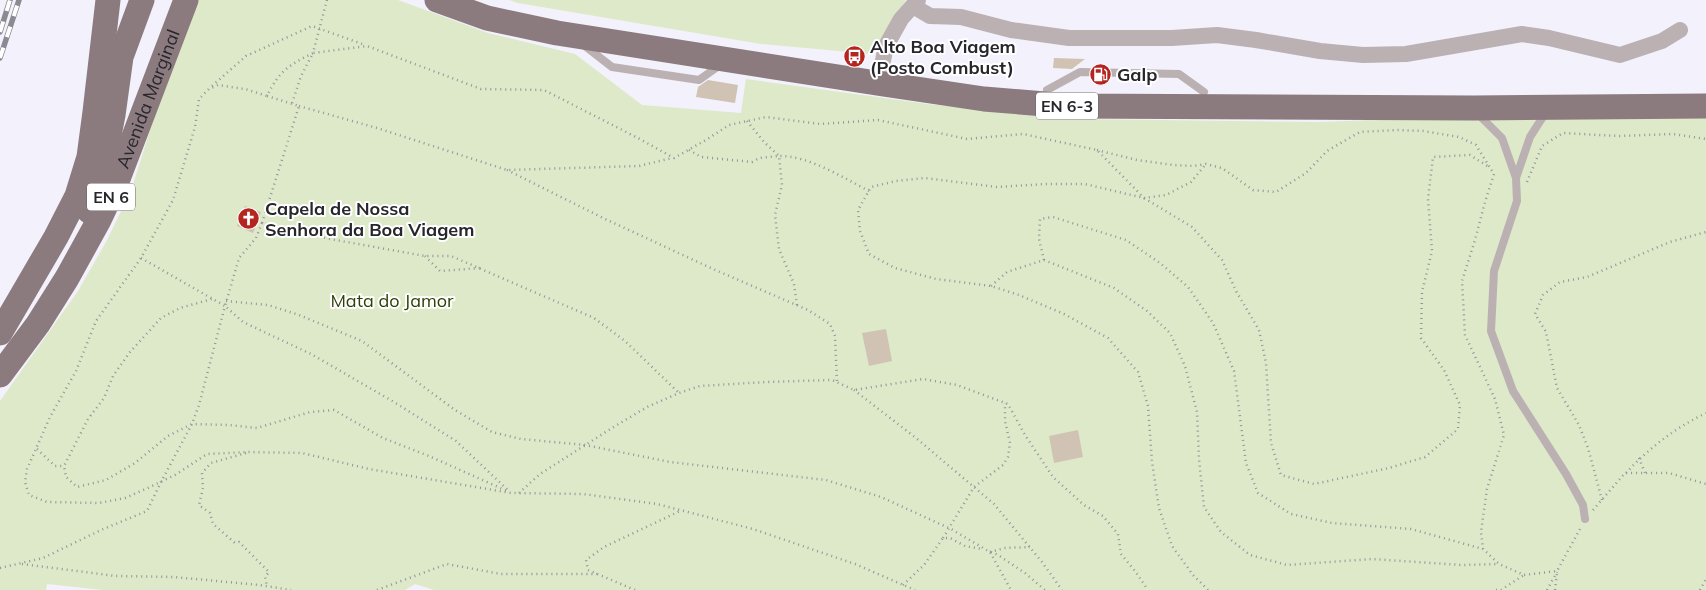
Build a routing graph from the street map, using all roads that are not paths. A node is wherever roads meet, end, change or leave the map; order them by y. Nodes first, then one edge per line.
1 (108, 0) edge
2 (142, 0) edge
3 (186, 0) edge
4 (437, 0) edge
5 (478, 0) edge
6 (915, 3) edge
7 (1680, 30) dead end
8 (881, 70) junction
9 (1706, 92) edge
10 (1706, 106) edge
11 (1550, 107) junction
12 (1472, 108) junction
13 (1516, 178) junction
14 (0, 333) edge
15 (0, 364) edge
16 (0, 375) edge
17 (1585, 519) road end

1 - 14 main road, Avenida Marginal / EN 6
2 - 15 main road, Avenida Marginal / EN 6
3 - 16 main road, Avenida Marginal / EN 6
4 - 12 main road, EN 6-3
5 - 8 main road, EN 6-3
6 - 7 street
6 - 8 street
8 - 9 main road, EN 6-3
10 - 11 main road, EN 6-3
11 - 12 main road, EN 6-3
11 - 13 lane
12 - 13 lane
13 - 17 lane

